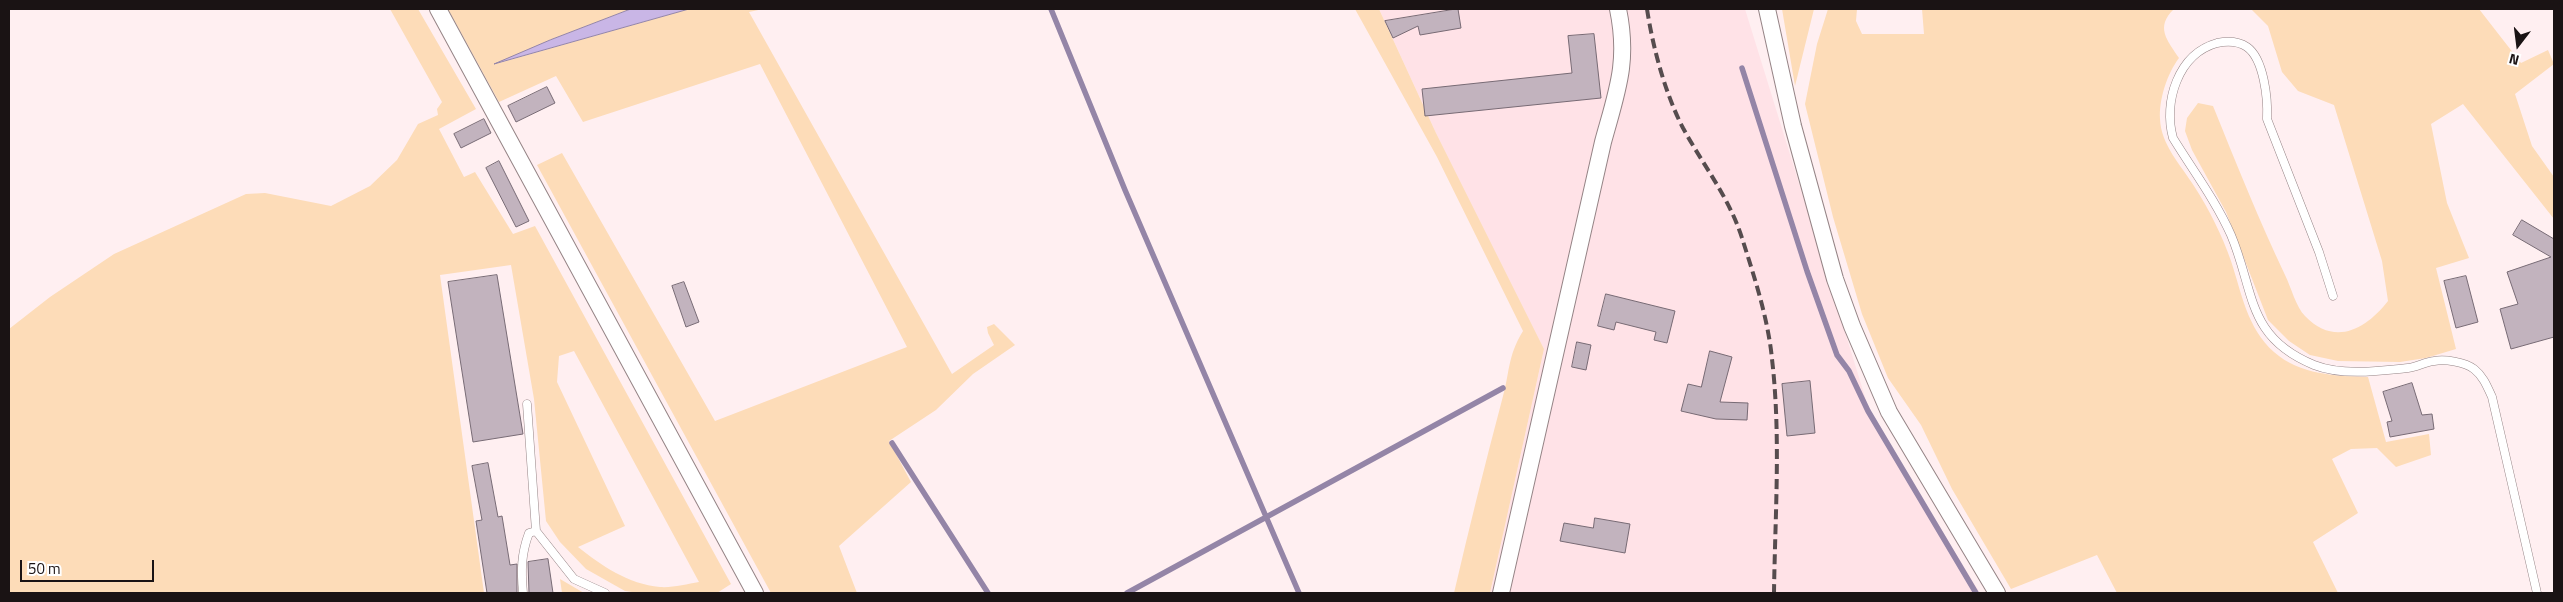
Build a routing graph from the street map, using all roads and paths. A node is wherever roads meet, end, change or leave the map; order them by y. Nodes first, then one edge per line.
1 (438, 9) edge
2 (1618, 9) edge
3 (1767, 9) edge
4 (2333, 296) dead end
5 (527, 404) dead end
6 (536, 531) junction
7 (524, 593) edge
8 (605, 593) edge
9 (755, 593) edge
10 (1501, 593) edge
11 (1997, 593) edge
12 (2537, 593) edge

1 - 9 street
2 - 10 street
3 - 11 street
4 - 12 lane
5 - 6 lane
6 - 7 lane
6 - 8 lane

